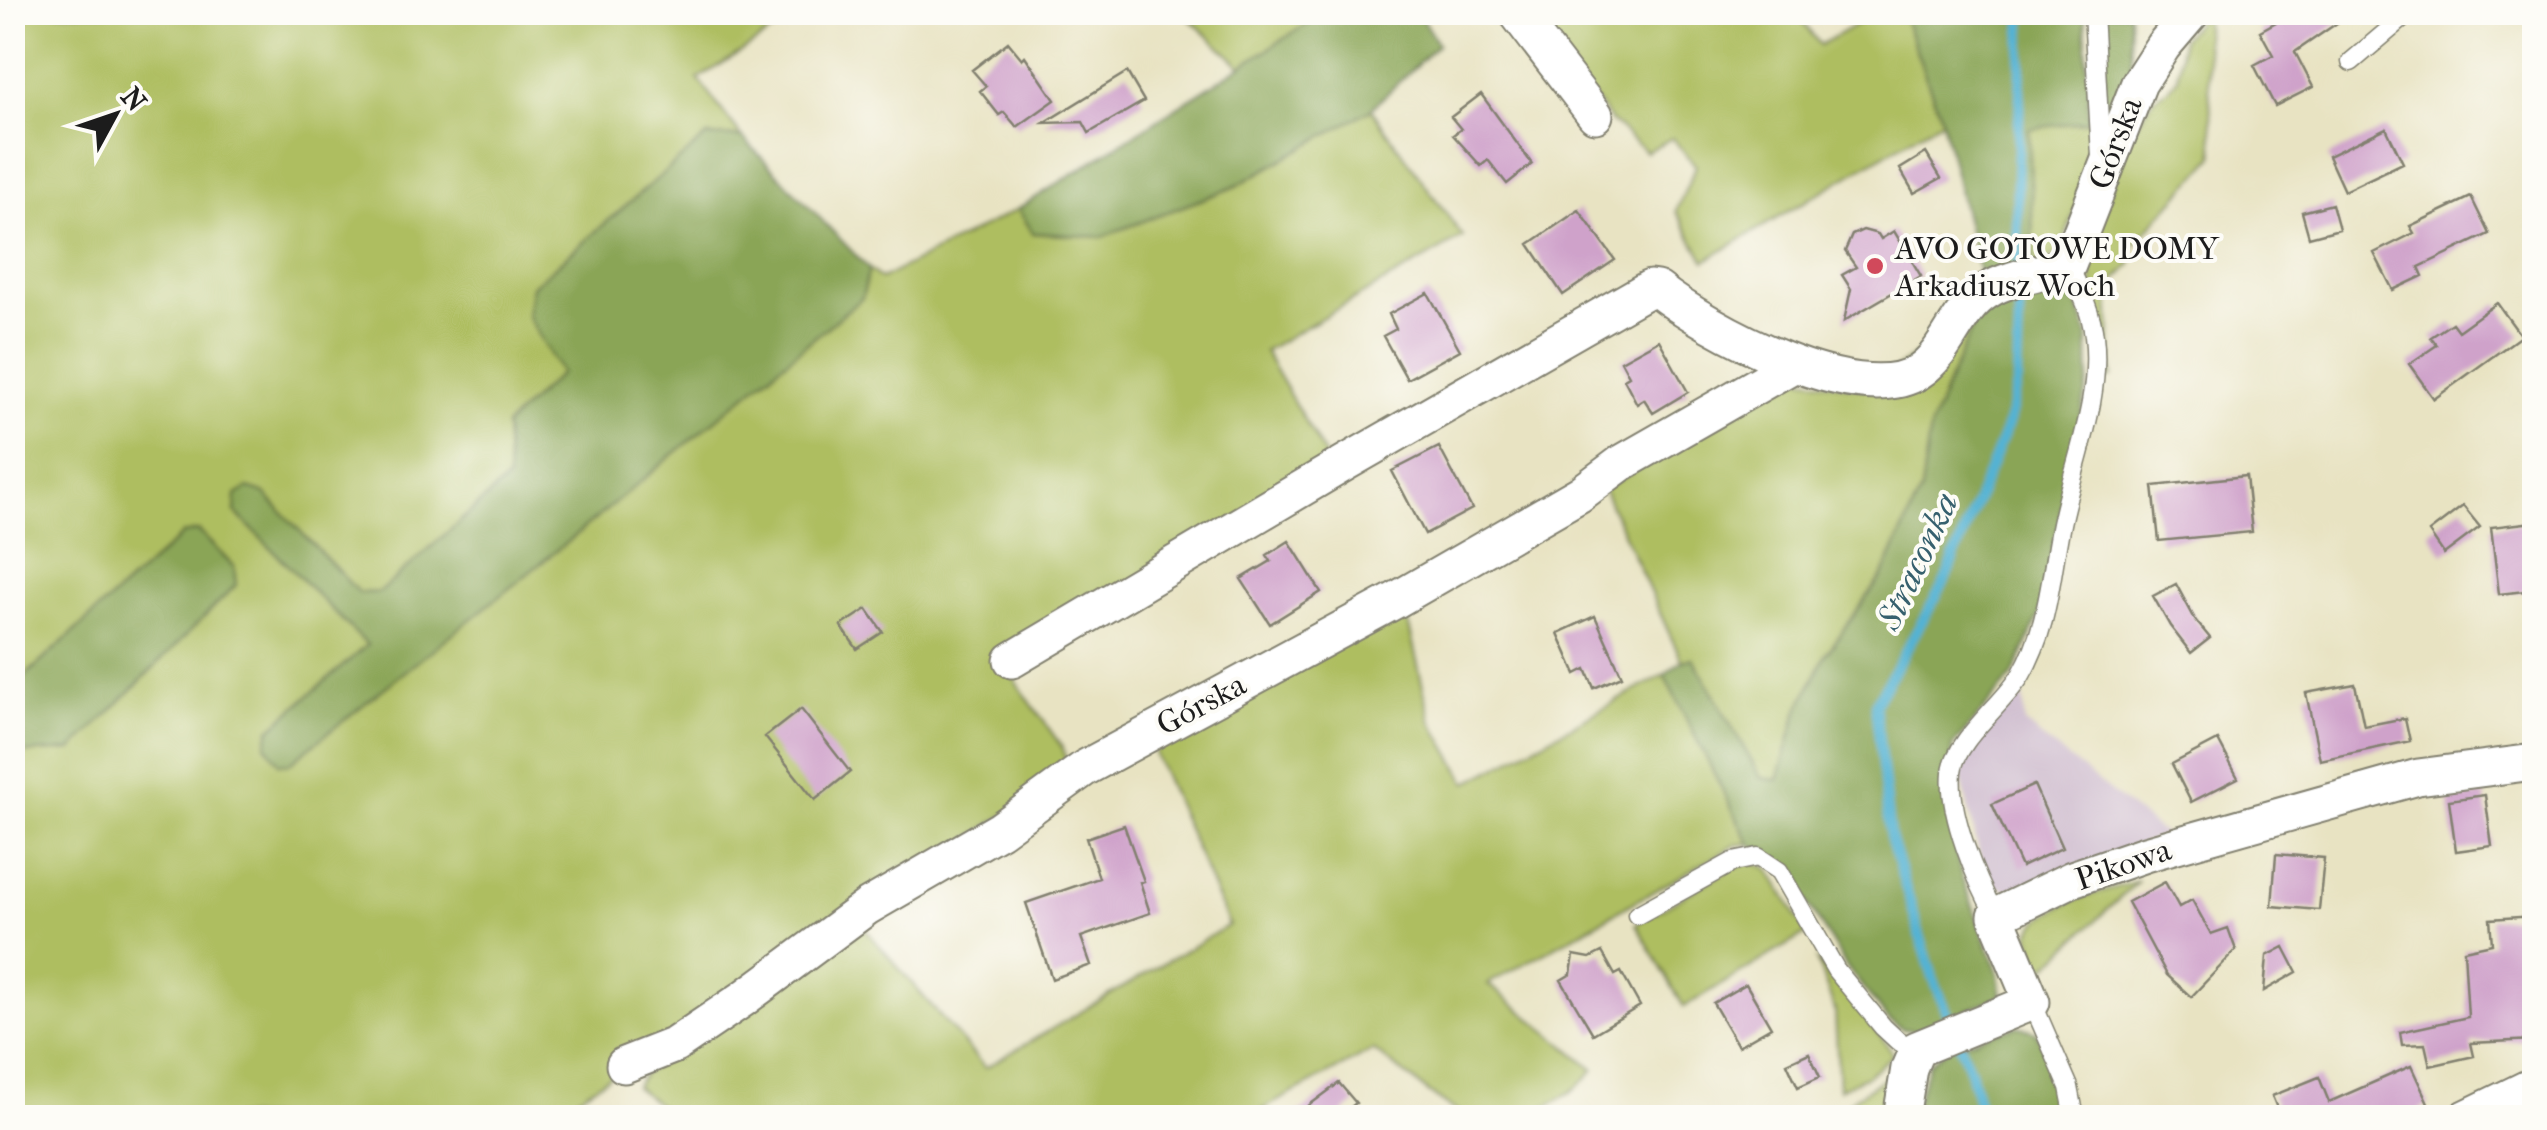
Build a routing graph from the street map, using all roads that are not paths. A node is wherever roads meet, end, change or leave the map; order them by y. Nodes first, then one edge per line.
1 (1516, 12) edge
2 (2093, 12) edge
3 (2192, 12) edge
4 (2410, 12) edge
5 (2351, 62) dead end
6 (1595, 115) dead end
7 (2102, 177) junction
8 (2055, 269) junction
9 (1793, 364) junction
10 (1012, 660) dead end
11 (2534, 762) edge
12 (1636, 915) dead end
13 (1996, 916) junction
14 (2019, 1007) junction
15 (1924, 1046) junction
16 (624, 1064) dead end
17 (2534, 1085) edge
18 (1901, 1118) edge
19 (2076, 1118) edge
20 (2466, 1118) edge

1 - 6 street
2 - 7 lane
3 - 7 street, Górska
4 - 5 lane
7 - 8 street, Górska
8 - 9 street
8 - 13 lane
9 - 10 street
9 - 16 street, Górska
11 - 13 street, Pikowa
12 - 15 lane
13 - 14 street
14 - 15 street
14 - 19 lane
15 - 18 street
17 - 20 street

